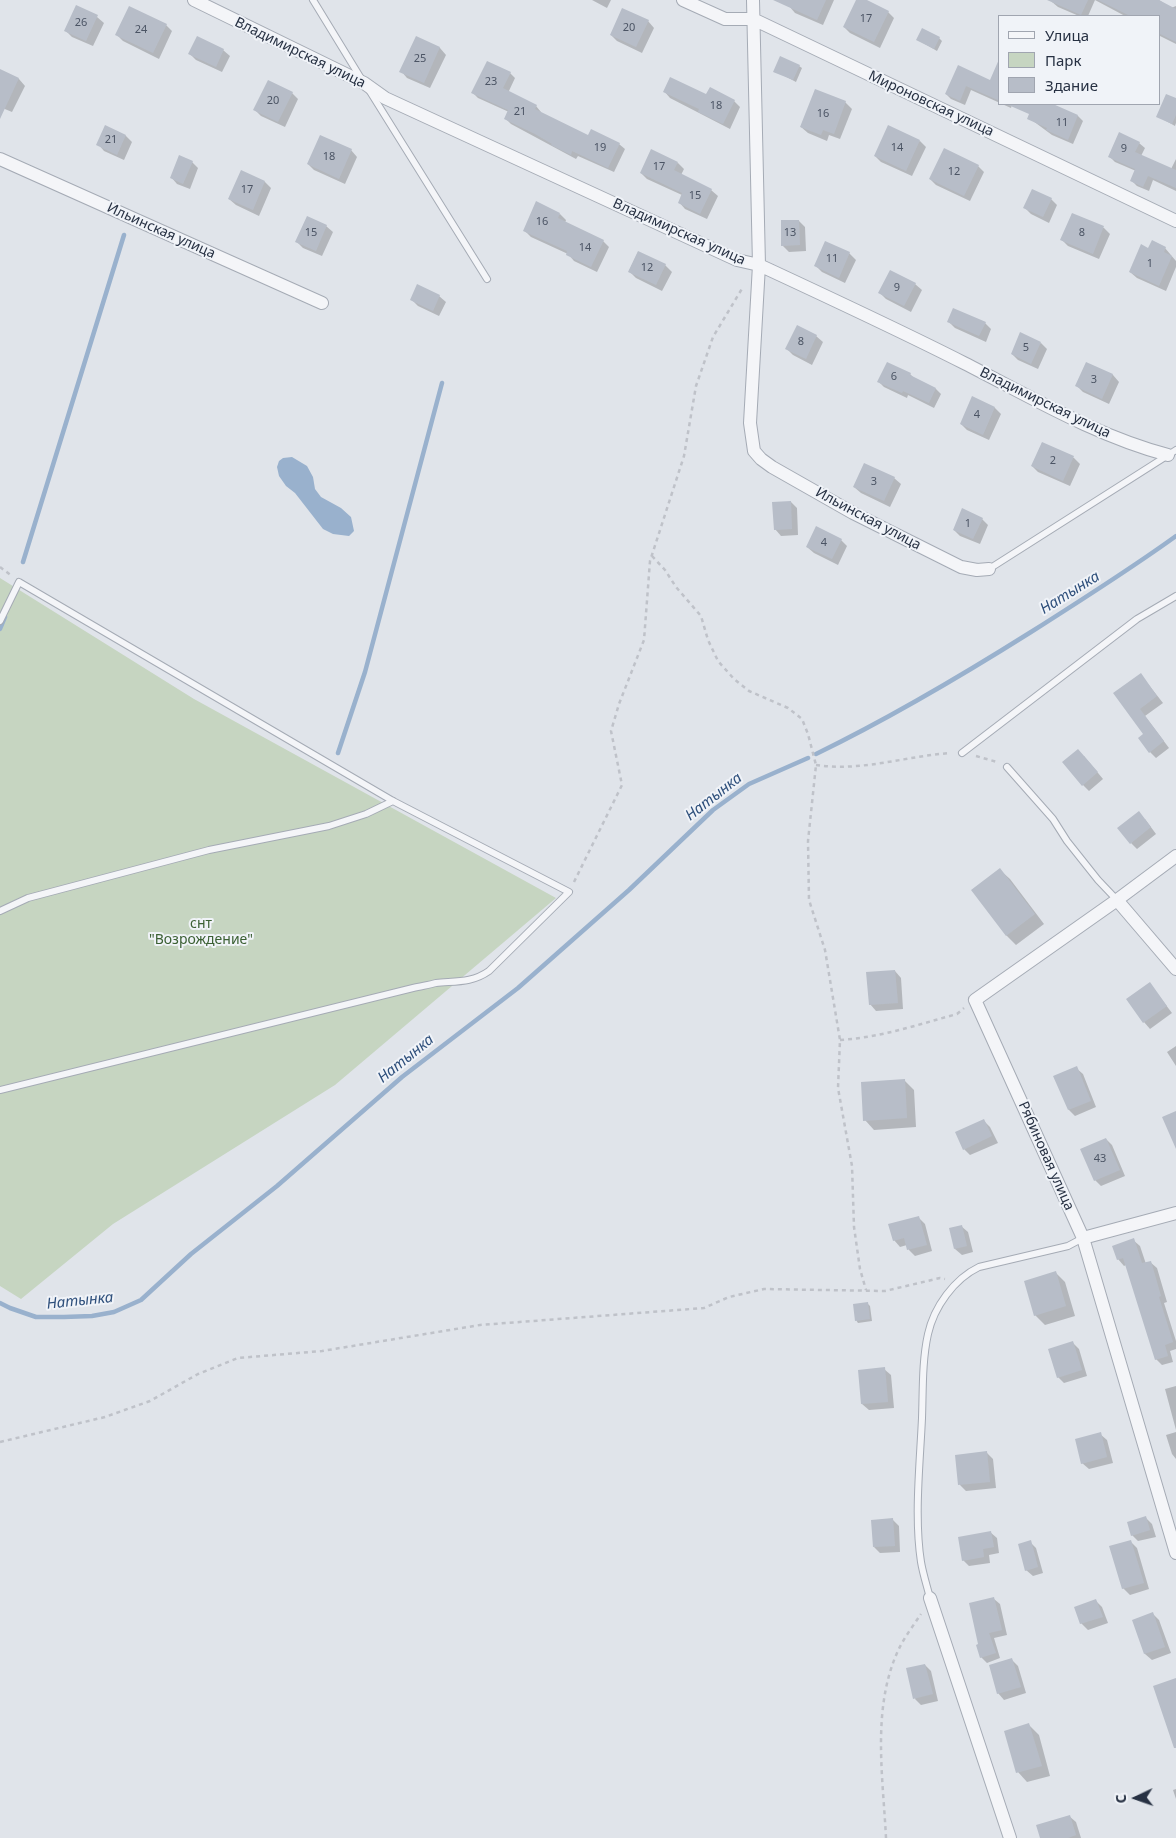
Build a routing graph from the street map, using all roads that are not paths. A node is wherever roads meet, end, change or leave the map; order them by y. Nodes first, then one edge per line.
1 (194, 0) edge
2 (313, 0) edge
3 (683, 0) edge
4 (753, 0) edge
5 (753, 19) junction
6 (364, 83) junction
7 (0, 159) edge
8 (1176, 221) edge
9 (759, 265) junction
10 (487, 279) dead end
11 (322, 303) dead end
12 (1172, 452) edge
13 (989, 569) joint
14 (1176, 596) edge
15 (0, 621) edge
16 (962, 753) road end
17 (1008, 766) road end
18 (393, 801) junction
19 (1176, 856) edge
20 (1118, 900) junction
21 (0, 911) edge
22 (1176, 969) edge
23 (0, 1090) edge
24 (1176, 1214) edge
25 (1083, 1238) junction
26 (1176, 1553) edge
27 (930, 1598) joint
28 (1010, 1838) edge

1 - 6 street, Владимирская улица
2 - 6 lane
3 - 5 street, Мироновская улица
4 - 5 street
5 - 8 street, Мироновская улица
5 - 9 street
6 - 9 street, Владимирская улица
6 - 10 lane
7 - 11 street, Ильинская улица
9 - 12 street, Владимирская улица
9 - 13 street, Ильинская улица
12 - 13 lane
14 - 16 lane
15 - 18 lane
17 - 20 lane
18 - 21 lane
18 - 23 lane
19 - 20 street
20 - 22 street
20 - 25 street, Рябиновая улица
24 - 25 street
25 - 26 street, Рябиновая улица
25 - 27 lane
27 - 28 street

